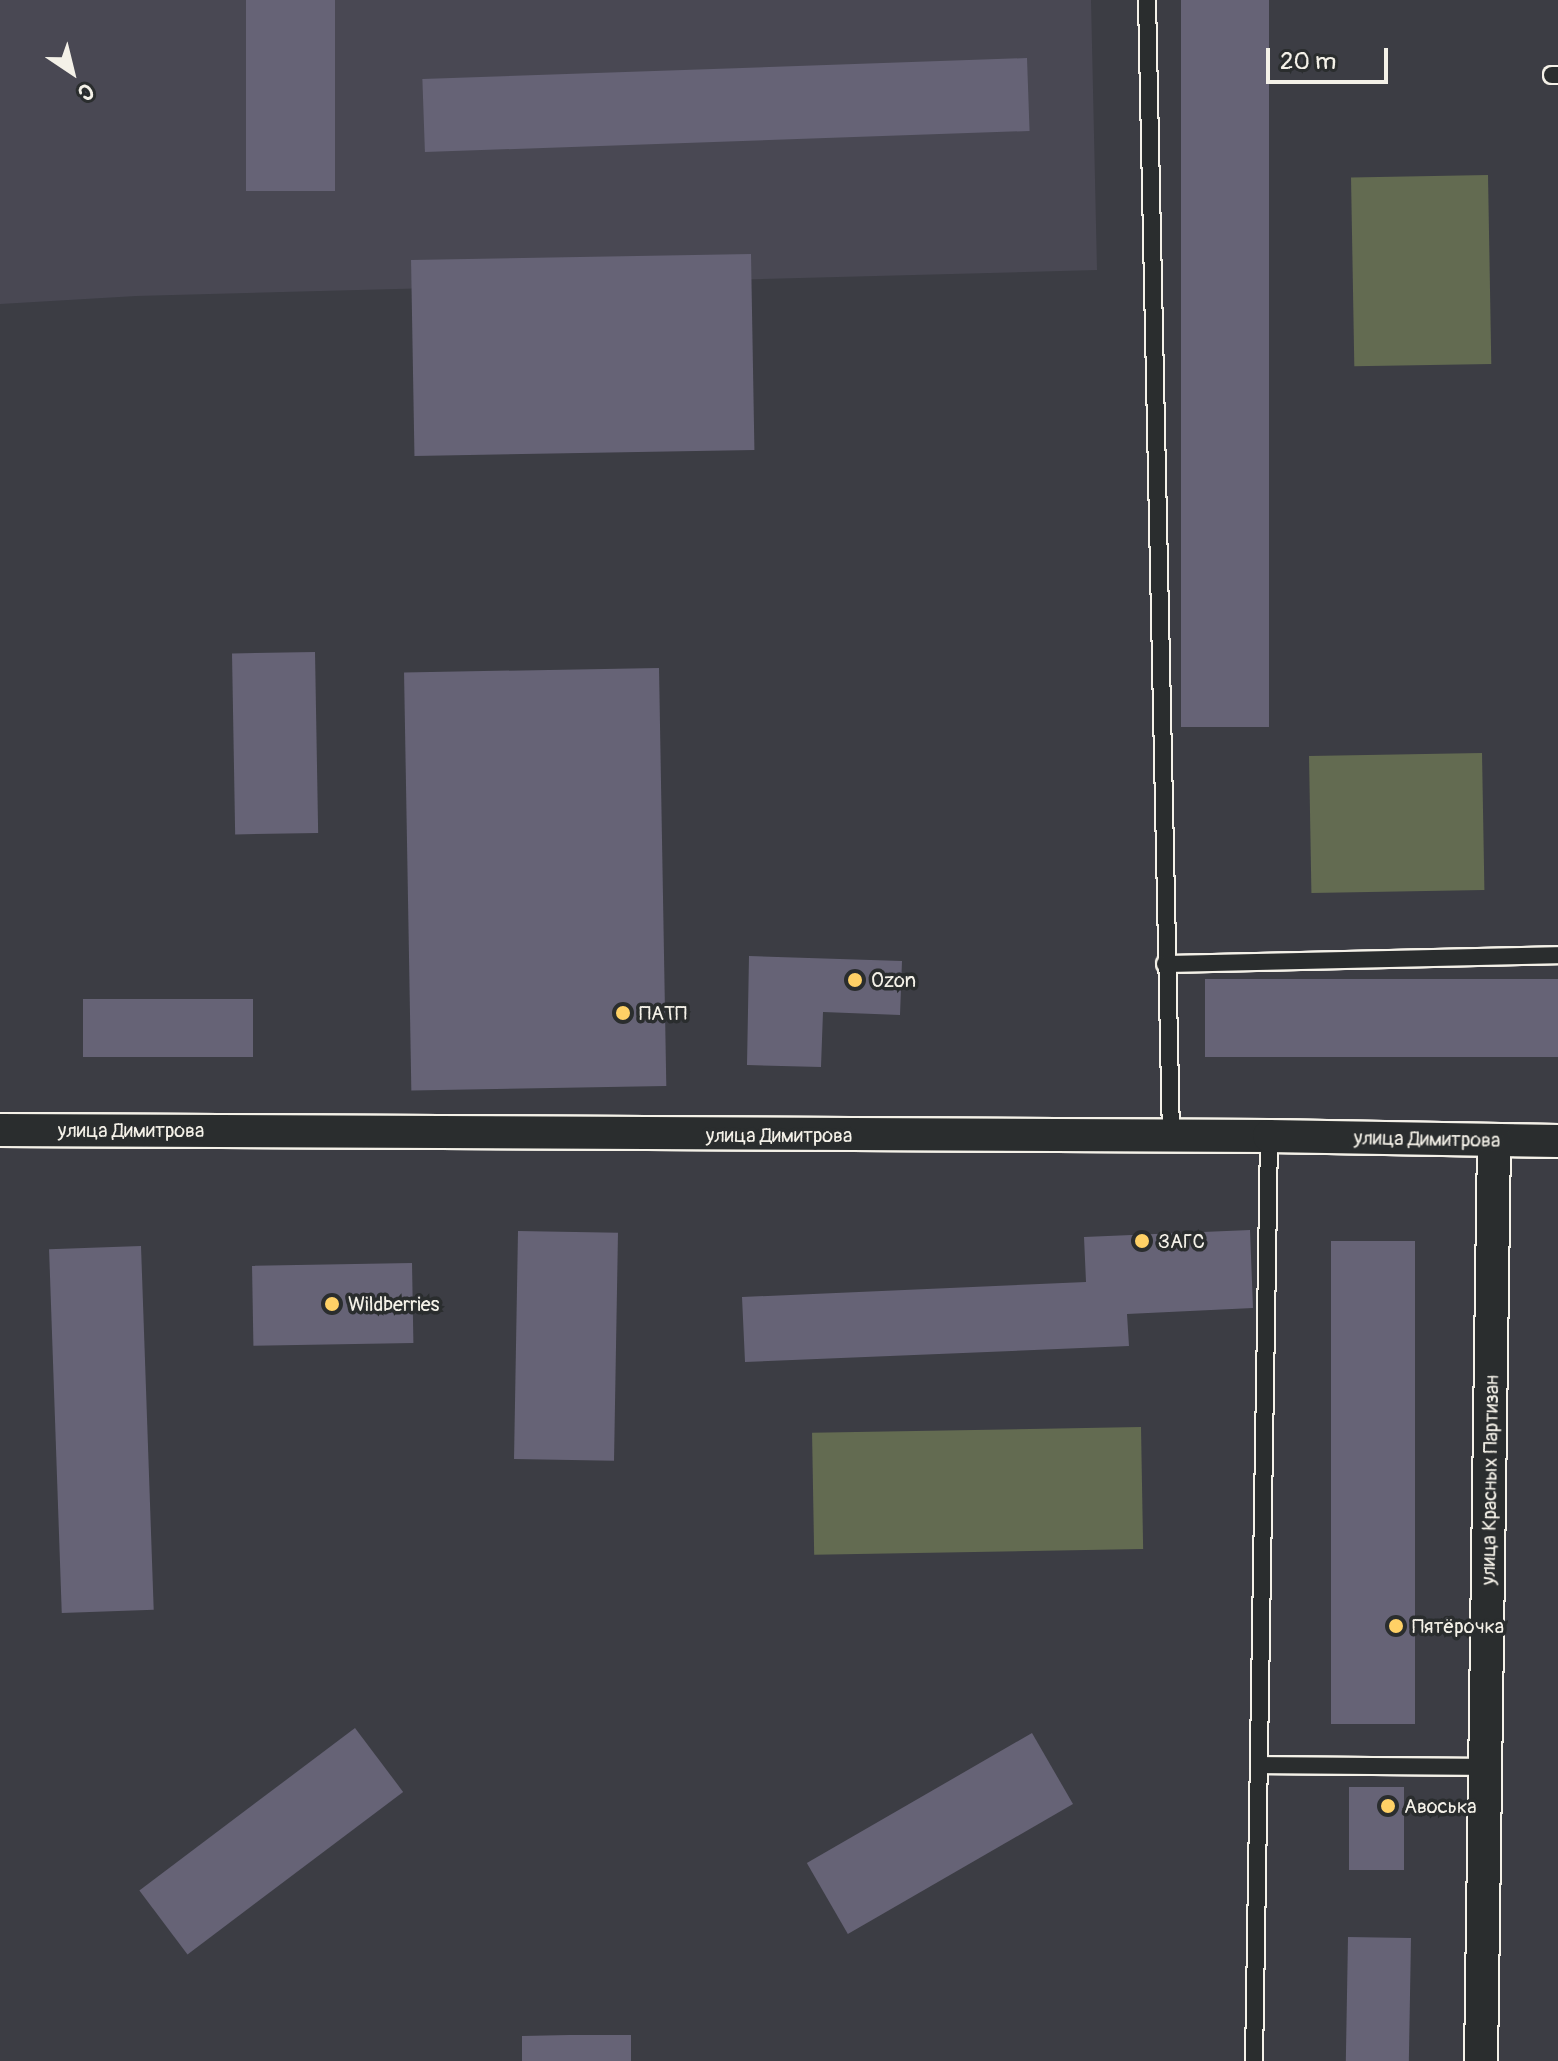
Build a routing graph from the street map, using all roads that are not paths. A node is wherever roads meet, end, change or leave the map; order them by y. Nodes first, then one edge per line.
1 (1147, 0) edge
2 (1558, 955) edge
3 (1165, 964) junction
4 (0, 1130) edge
5 (1269, 1136) junction
6 (1171, 1138) junction
7 (1494, 1140) junction
8 (1558, 1141) edge
9 (1259, 1765) junction
10 (1486, 1767) junction
11 (1254, 2061) edge
12 (1481, 2061) edge

1 - 3 lane
2 - 3 lane
3 - 6 lane
4 - 6 street, улица Димитрова
5 - 6 street, улица Димитрова
5 - 7 street, улица Димитрова
5 - 9 lane
7 - 8 street, улица Димитрова
7 - 10 street, улица Красных Партизан
9 - 10 lane
9 - 11 lane
10 - 12 street, улица Красных Партизан

